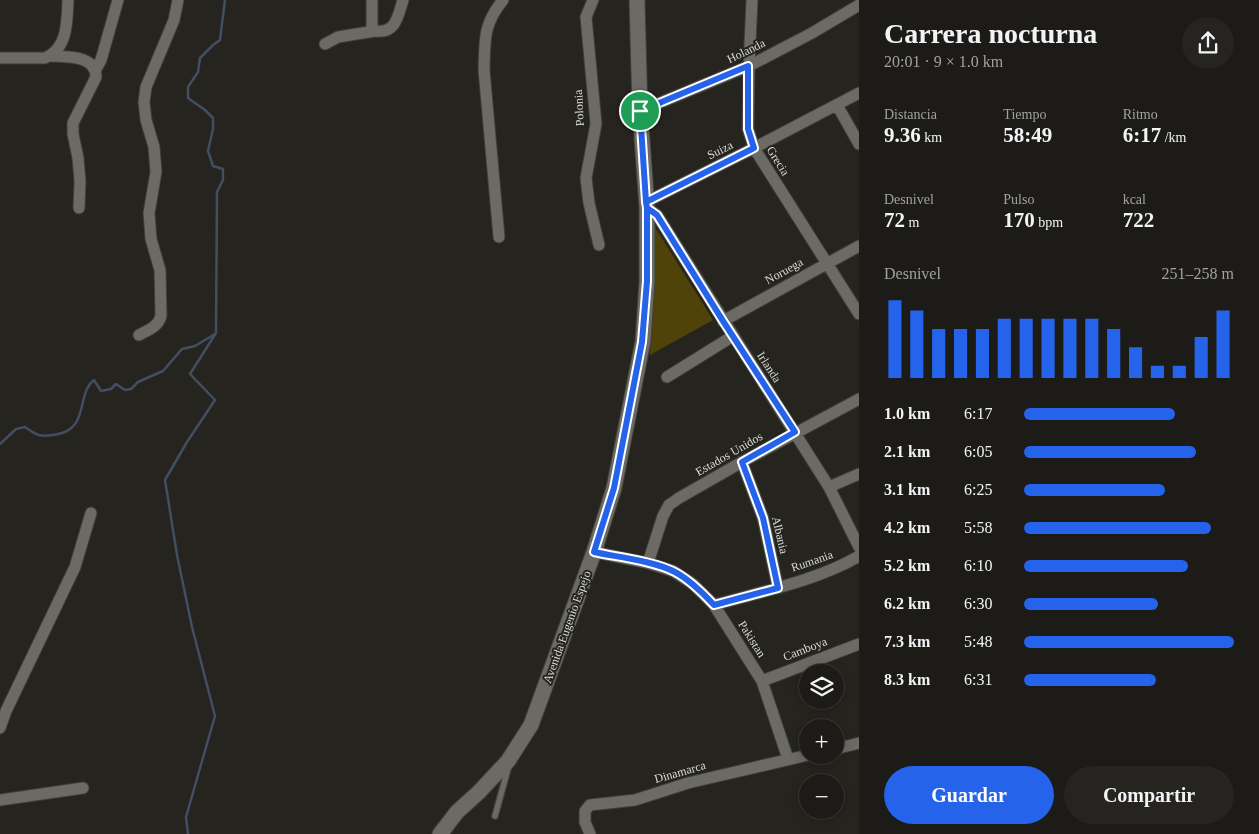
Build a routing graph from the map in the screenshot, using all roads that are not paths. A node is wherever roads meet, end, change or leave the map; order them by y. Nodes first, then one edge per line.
1 (68, 0) edge
2 (118, 0) edge
3 (178, 0) edge
4 (372, 0) edge
5 (403, 0) edge
6 (503, 0) edge
7 (598, 0) edge
8 (637, 0) edge
9 (752, 0) edge
10 (589, 2) edge
11 (859, 5) edge
12 (375, 31) junction
13 (325, 44) dead end
14 (48, 57) junction
15 (0, 58) edge
16 (748, 66) junction
17 (96, 70) junction
18 (859, 93) edge
19 (838, 105) junction
20 (640, 111) junction
21 (859, 144) edge
22 (754, 148) junction
23 (646, 205) junction
24 (79, 208) dead end
25 (499, 237) dead end
26 (599, 245) dead end
27 (859, 246) edge
28 (826, 263) junction
29 (859, 314) edge
30 (723, 321) junction
31 (139, 334) dead end
32 (733, 336) junction
33 (667, 378) dead end
34 (859, 399) edge
35 (795, 432) junction
36 (742, 462) junction
37 (859, 474) edge
38 (829, 488) junction
39 (91, 513) dead end
40 (859, 547) edge
41 (594, 552) junction
42 (859, 556) edge
43 (648, 564) junction
44 (778, 588) junction
45 (714, 605) junction
46 (859, 644) edge
47 (762, 681) junction
48 (0, 728) edge
49 (858, 746) edge
50 (844, 748) edge
51 (799, 757) edge
52 (788, 760) junction
53 (508, 761) junction
54 (83, 788) dead end
55 (0, 800) edge
56 (495, 816) dead end
57 (440, 834) edge
58 (590, 834) edge

1 - 14 street
2 - 17 street
3 - 31 street
4 - 12 street
5 - 12 street
6 - 25 street
7 - 10 street
8 - 20 main road, Avenida Eugenio Espejo
9 - 16 street, Grecia
10 - 26 street, Polonia
11 - 16 street, Holanda
12 - 13 street
14 - 15 street
14 - 17 street
16 - 20 street, Holanda
16 - 22 street, Grecia
17 - 24 street
18 - 19 street, Suiza
19 - 21 street
19 - 22 street, Suiza
20 - 23 main road, Avenida Eugenio Espejo
22 - 23 street, Suiza
22 - 28 street, Grecia
23 - 30 street, Irlanda
23 - 41 main road, Avenida Eugenio Espejo
27 - 28 street, Noruega
28 - 29 street, Grecia
28 - 30 street, Noruega
30 - 32 street, Irlanda
32 - 33 street
32 - 35 street, Irlanda
34 - 35 street, Estados Unidos
35 - 36 street, Estados Unidos
35 - 38 street, Irlanda
36 - 43 street, Estados Unidos
36 - 44 street, Albania
37 - 38 street
38 - 40 street, Irlanda
39 - 48 street
41 - 43 street, Pakistan
41 - 53 main road, Avenida Eugenio Espejo
42 - 44 street, Rumania
43 - 45 street, Pakistan
44 - 45 street, Rumania
45 - 47 street, Pakistan
46 - 47 street, Camboya
47 - 52 street, Pakistan
49 - 50 street
51 - 52 street, Dinamarca
52 - 58 street, Dinamarca
53 - 56 lane
53 - 57 main road, Avenida Eugenio Espejo
54 - 55 street

